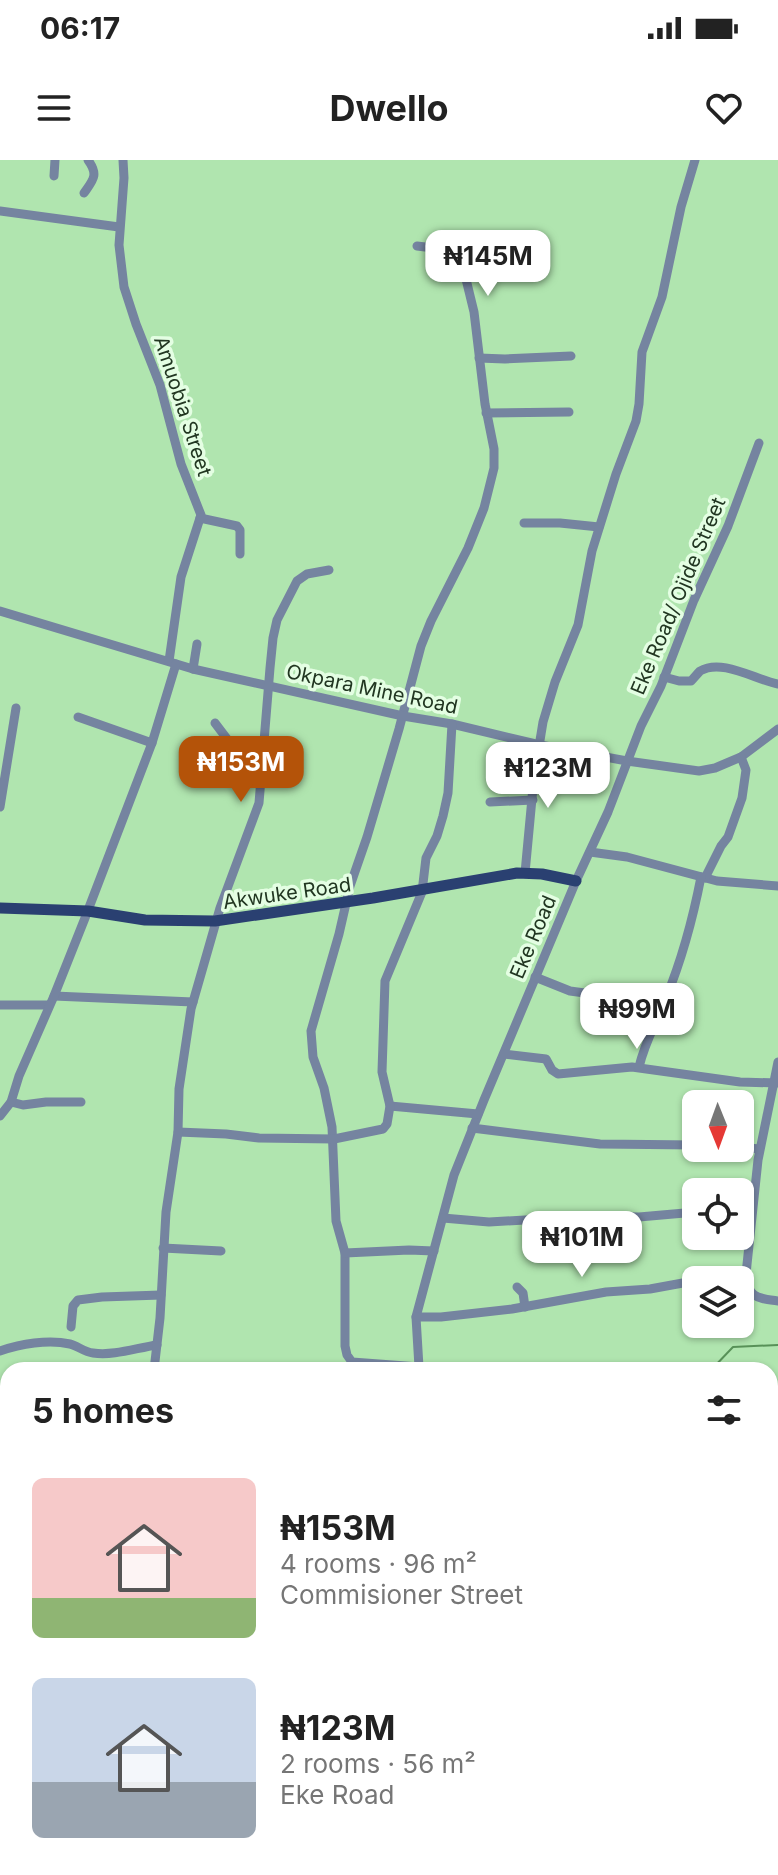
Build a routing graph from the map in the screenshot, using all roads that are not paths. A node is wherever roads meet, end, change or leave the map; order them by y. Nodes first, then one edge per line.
1 (55, 160) edge
2 (88, 160) edge
3 (123, 160) edge
4 (695, 160) edge
5 (54, 176) dead end
6 (84, 193) dead end
7 (0, 211) edge
8 (119, 227) junction
9 (417, 246) dead end
10 (571, 356) dead end
11 (479, 358) junction
12 (569, 412) dead end
13 (486, 413) junction
14 (759, 443) dead end
15 (200, 518) junction
16 (524, 523) dead end
17 (599, 527) junction
18 (240, 554) dead end
19 (329, 570) dead end
20 (0, 611) edge
21 (197, 644) dead end
22 (172, 663) junction
23 (193, 669) junction
24 (664, 677) junction
25 (778, 684) edge
26 (269, 685) junction
27 (16, 708) dead end
28 (403, 716) junction
29 (78, 717) dead end
30 (215, 723) dead end
31 (452, 724) junction
32 (778, 729) edge
33 (152, 743) junction
34 (540, 745) junction
35 (741, 757) junction
36 (627, 761) junction
37 (263, 762) junction
38 (533, 800) junction
39 (490, 802) dead end
40 (0, 807) edge
41 (590, 852) junction
42 (525, 873) junction
43 (703, 878) junction
44 (576, 881) junction
45 (778, 886) edge
46 (422, 889) junction
47 (345, 902) junction
48 (0, 908) edge
49 (88, 911) junction
50 (215, 921) junction
51 (535, 977) junction
52 (54, 996) junction
53 (666, 1000) junction
54 (193, 1002) junction
55 (0, 1005) edge
56 (48, 1005) junction
57 (504, 1054) junction
58 (778, 1062) edge
59 (639, 1067) junction
60 (776, 1083) edge
61 (11, 1102) junction
62 (81, 1102) dead end
63 (390, 1106) junction
64 (478, 1114) junction
65 (0, 1116) edge
66 (472, 1128) junction
67 (178, 1132) junction
68 (334, 1139) junction
69 (682, 1145) edge
70 (754, 1148) edge
71 (759, 1149) junction
72 (754, 1188) edge
73 (682, 1213) edge
74 (443, 1218) junction
75 (163, 1248) junction
76 (221, 1251) dead end
77 (434, 1251) junction
78 (345, 1253) junction
79 (682, 1283) edge
80 (517, 1287) dead end
81 (754, 1294) edge
82 (161, 1295) junction
83 (778, 1301) edge
84 (525, 1307) junction
85 (416, 1317) junction
86 (71, 1327) dead end
87 (157, 1345) junction
88 (0, 1351) edge
89 (155, 1362) edge
90 (348, 1362) edge
91 (419, 1362) edge

1 - 5 street
2 - 6 street
3 - 8 street, Amuobia Street
4 - 17 street
7 - 8 street
8 - 15 street, Amuobia Street
9 - 11 street
10 - 11 street
11 - 13 street
12 - 13 street
13 - 28 street
14 - 24 street, Eke Road/ Ojide Street
15 - 18 street
15 - 22 street
16 - 17 street
17 - 34 street
19 - 26 street
20 - 22 street, Okpara Mine Road
21 - 23 street
22 - 23 street, Okpara Mine Road
22 - 33 street
23 - 26 street, Okpara Mine Road
24 - 25 street
24 - 36 street, Eke Road/ Ojide Street
26 - 28 street, Okpara Mine Road
26 - 37 street
27 - 40 street
28 - 31 street, Okpara Mine Road
28 - 47 street
29 - 33 street
30 - 37 street
31 - 34 street, Okpara Mine Road
31 - 46 street
32 - 35 street, Okpara Mine Road
33 - 49 street
34 - 36 street, Okpara Mine Road
34 - 38 street
35 - 36 street, Okpara Mine Road
35 - 43 street
36 - 41 street, Eke Road
37 - 50 street
38 - 39 street
38 - 42 street
41 - 43 street
41 - 44 street, Eke Road
42 - 44 main road, Akwuke Road
42 - 46 main road, Akwuke Road
43 - 45 street
43 - 53 street
44 - 51 street, Eke Road
46 - 47 main road, Akwuke Road
46 - 63 street
47 - 50 main road, Akwuke Road
47 - 68 street
48 - 49 main road, Akwuke Road
49 - 50 main road, Akwuke Road
49 - 52 street
50 - 54 street
51 - 53 street
51 - 57 street, Eke Road
52 - 54 street
52 - 56 street
53 - 59 street
54 - 67 street
55 - 56 street
56 - 61 street
57 - 59 street
57 - 64 street, Eke Road
58 - 60 street
59 - 60 street
60 - 71 street
61 - 62 street
61 - 65 street
63 - 64 street
63 - 68 street
64 - 66 street, Eke Road
66 - 69 street
66 - 74 street, Eke Road
67 - 68 street
67 - 75 street
68 - 78 street
70 - 71 street
71 - 72 street
73 - 74 street
74 - 77 street, Eke Road
75 - 76 street
75 - 82 street
77 - 78 street
77 - 85 street, Eke Road
78 - 90 street
79 - 84 street
80 - 84 street
81 - 83 street
82 - 86 street
82 - 87 street
84 - 85 street
85 - 91 street, Eke Road
87 - 88 street
87 - 89 street

